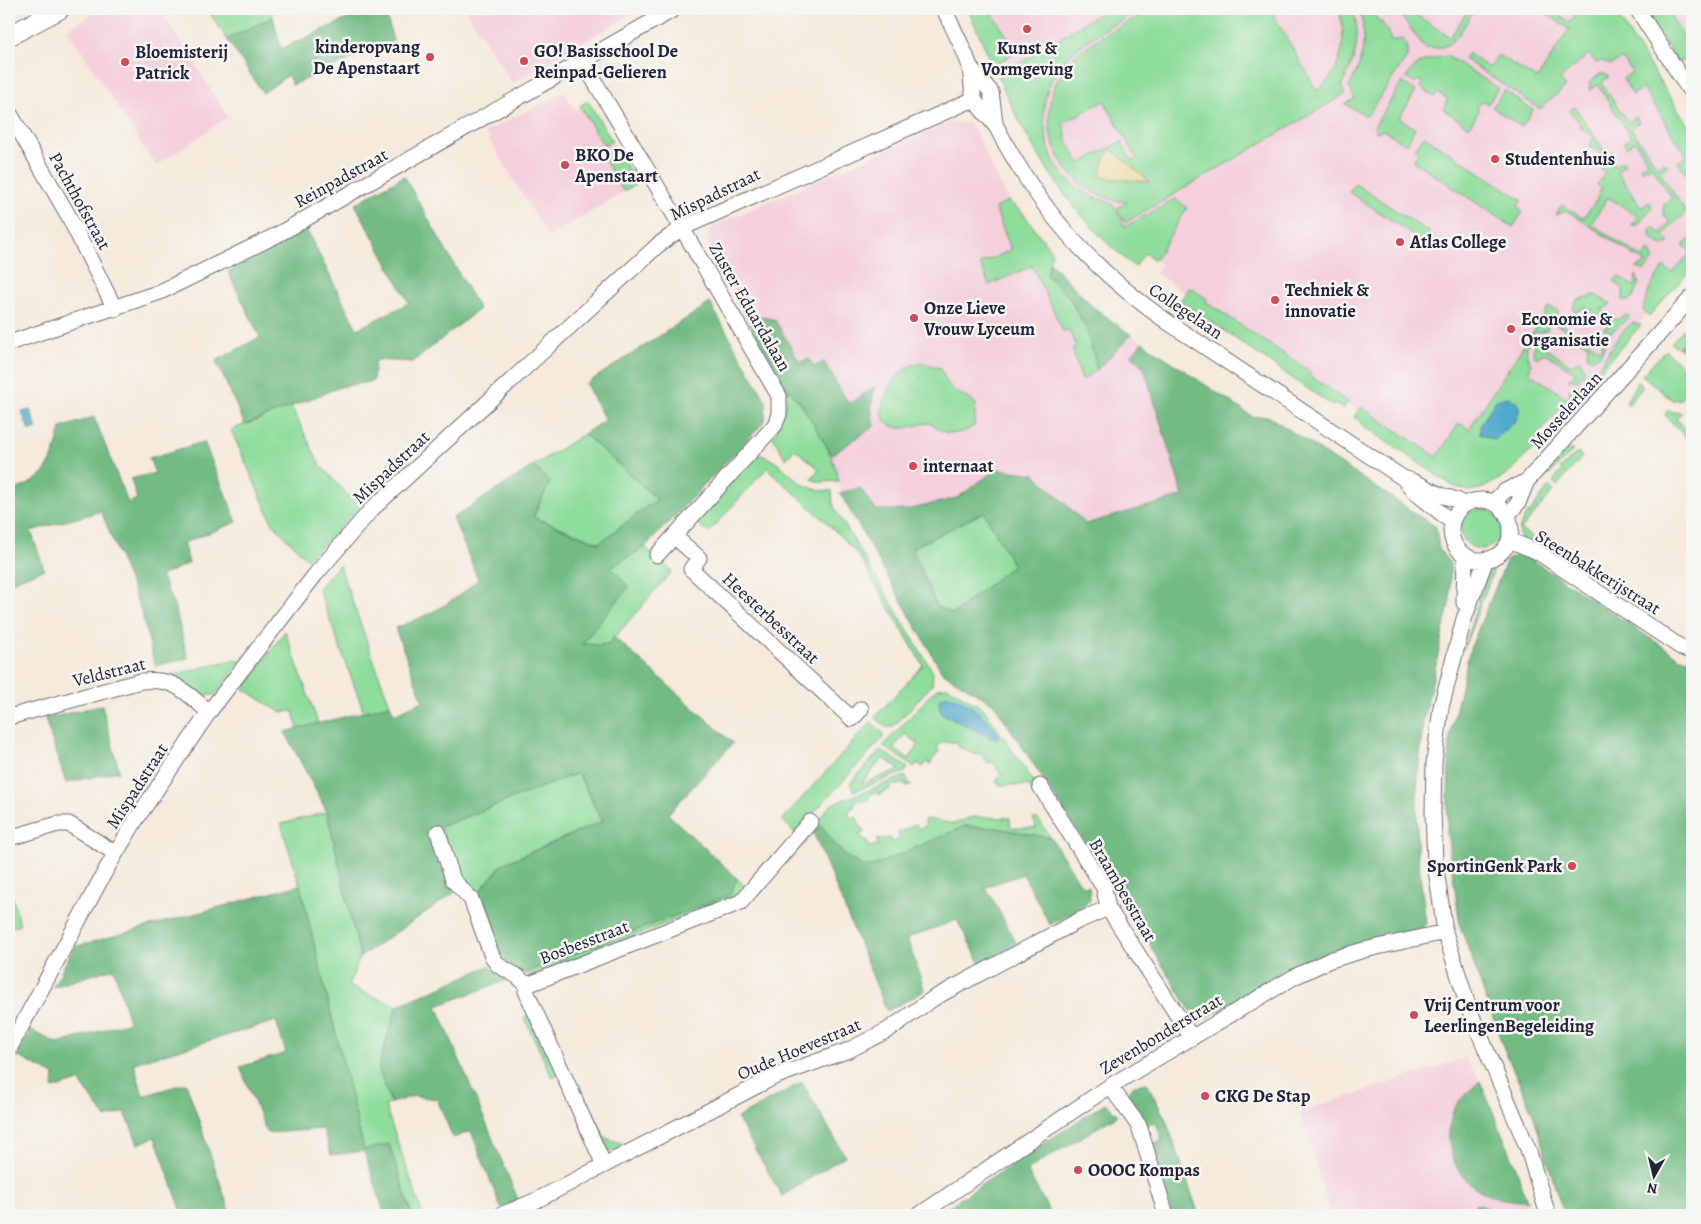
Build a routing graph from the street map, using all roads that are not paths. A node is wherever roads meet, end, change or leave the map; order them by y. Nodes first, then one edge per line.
1 (674, 9) edge
2 (944, 9) edge
3 (1637, 9) edge
4 (57, 11) edge
5 (9, 36) edge
6 (9, 49) edge
7 (583, 62) junction
8 (1692, 94) edge
9 (981, 96) junction
10 (9, 112) edge
11 (682, 228) junction
12 (1692, 297) edge
13 (114, 309) junction
14 (9, 343) edge
15 (1403, 478) junction
16 (1527, 481) junction
17 (1492, 502) junction
18 (1464, 505) junction
19 (1507, 516) junction
20 (1452, 522) junction
21 (674, 536) junction
22 (1509, 540) junction
23 (657, 555) dead end
24 (1465, 555) junction
25 (1486, 559) junction
26 (1464, 619) junction
27 (1692, 651) edge
28 (861, 709) dead end
29 (209, 712) junction
30 (9, 717) edge
31 (1040, 786) dead end
32 (810, 822) dead end
33 (438, 832) dead end
34 (9, 838) edge
35 (115, 853) junction
36 (1108, 908) junction
37 (1445, 932) junction
38 (527, 985) junction
39 (1192, 1038) junction
40 (9, 1049) edge
41 (1110, 1086) junction
42 (604, 1165) junction
43 (501, 1215) edge
44 (919, 1215) edge
45 (1166, 1215) edge
46 (1548, 1215) edge

1 - 7 street, Reinpadstraat
2 - 9 street, Collegelaan
3 - 8 street
4 - 5 main road
4 - 6 main road
7 - 11 street, Zuster Eduardalaan
7 - 13 street, Reinpadstraat
9 - 11 street, Mispadstraat
9 - 15 street, Collegelaan
10 - 13 street, Pachthofstraat
11 - 21 street, Zuster Eduardalaan
11 - 29 street, Mispadstraat
12 - 16 street, Mosselerlaan
13 - 14 street, Reinpadstraat
15 - 18 street, Collegelaan
15 - 20 street, Collegelaan
16 - 17 street, Mosselerlaan
16 - 19 street, Mosselerlaan
17 - 18 street
17 - 19 street
18 - 20 street
19 - 22 street
20 - 24 street
21 - 23 street, Zuster Eduardalaan
21 - 28 street, Heesterbesstraat
22 - 25 street
22 - 27 street, Steenbakkerijstraat
24 - 25 street
24 - 26 street
25 - 26 street
26 - 37 street
29 - 30 street, Veldstraat
29 - 35 street, Mispadstraat
31 - 36 street, Braambesstraat
32 - 38 street, Bosbesstraat
33 - 38 street
34 - 35 street
35 - 40 street, Mispadstraat
36 - 39 street, Braambesstraat
36 - 42 street, Oude Hoevestraat
37 - 39 street, Zevenbonderstraat
37 - 46 street
38 - 42 street, Bosbesstraat
39 - 41 street, Zevenbonderstraat
41 - 44 street, Zevenbonderstraat
41 - 45 street
42 - 43 street, Oude Hoevestraat

